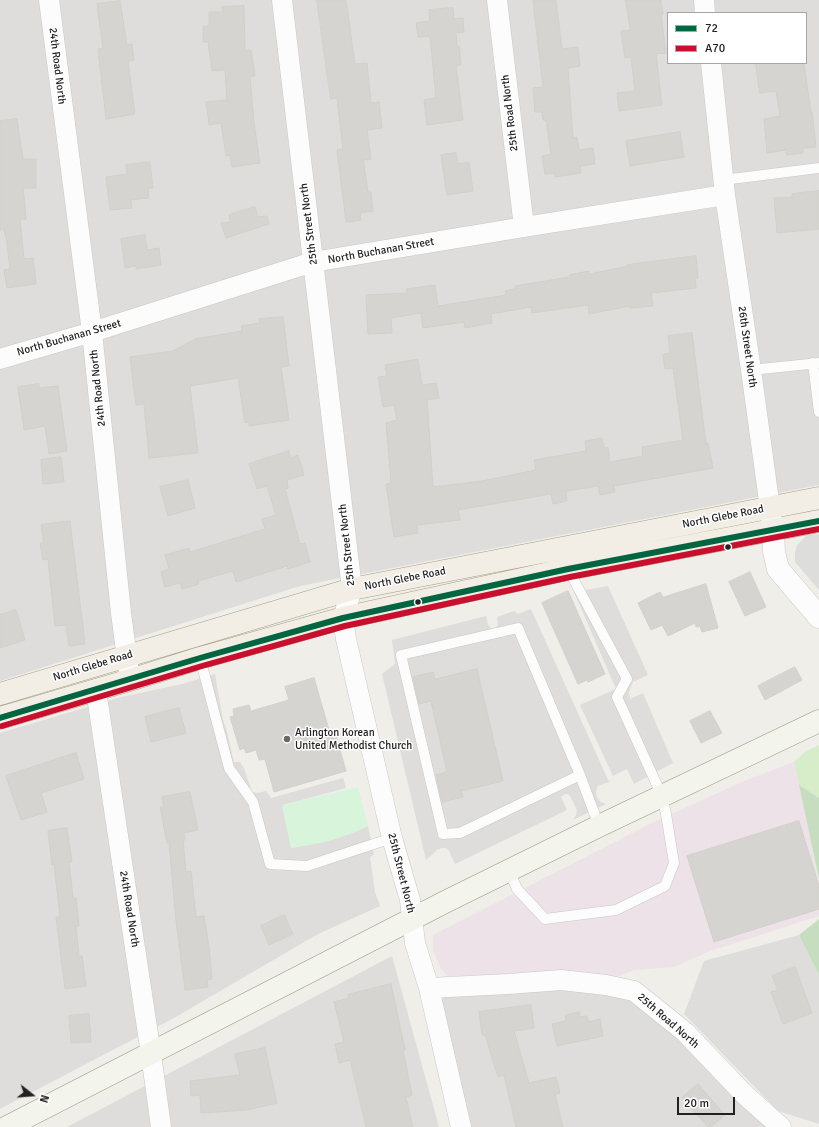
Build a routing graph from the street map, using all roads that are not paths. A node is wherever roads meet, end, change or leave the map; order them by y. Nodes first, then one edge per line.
1 (49, 0) edge
2 (282, 0) edge
3 (496, 0) edge
4 (704, 0) edge
5 (705, 12) edge
6 (710, 64) edge
7 (819, 168) edge
8 (724, 188) junction
9 (524, 227) junction
10 (313, 262) junction
11 (92, 332) junction
12 (0, 359) edge
13 (816, 363) edge
14 (751, 370) junction
15 (819, 412) edge
16 (819, 498) edge
17 (770, 508) junction
18 (819, 521) edge
19 (773, 530) junction
20 (568, 568) junction
21 (352, 589) junction
22 (819, 617) edge
23 (343, 618) junction
24 (126, 656) junction
25 (200, 658) junction
26 (130, 680) junction
27 (96, 690) junction
28 (0, 694) edge
29 (0, 718) edge
30 (819, 721) edge
31 (580, 775) junction
32 (662, 796) junction
33 (599, 826) junction
34 (392, 838) junction
35 (509, 870) junction
36 (412, 919) junction
37 (429, 988) junction
38 (151, 1054) junction
39 (14, 1125) edge
40 (161, 1127) edge
41 (461, 1127) edge
42 (781, 1127) edge

1 - 11 street, 24th Road North
2 - 10 street, 25th Street North
3 - 9 street, 25th Road North
4 - 5 street
6 - 8 street, 26th Street North
7 - 8 lane
8 - 9 street, North Buchanan Street
8 - 14 street, 26th Street North
9 - 10 street, North Buchanan Street
10 - 11 street, North Buchanan Street
10 - 21 street, 25th Street North
11 - 12 street, North Buchanan Street
11 - 24 street, 24th Road North
13 - 14 lane
13 - 15 lane
14 - 17 street, 26th Street North
16 - 17 main road, North Glebe Road
17 - 19 street, 26th Street North
17 - 21 main road, North Glebe Road
18 - 19 main road, North Glebe Road
19 - 20 main road, North Glebe Road
19 - 22 street, 26th Street North
20 - 23 main road, North Glebe Road
20 - 32 lane
21 - 23 street, 25th Street North
21 - 24 main road, North Glebe Road
23 - 25 main road, North Glebe Road
23 - 34 street, 25th Street North
24 - 26 street, 24th Road North
24 - 28 main road, North Glebe Road
25 - 26 main road, North Glebe Road
25 - 34 lane
26 - 27 main road, North Glebe Road
27 - 29 main road, North Glebe Road
27 - 38 street, 24th Road North
30 - 32 main road
31 - 31 lane
31 - 33 lane
32 - 33 main road
32 - 35 lane
33 - 35 main road
34 - 36 street, 25th Street North
35 - 36 main road
36 - 37 street, 25th Street North
36 - 38 main road
37 - 41 street, 25th Street North
37 - 42 street, 25th Road North
38 - 39 main road
38 - 40 street, 24th Road North

